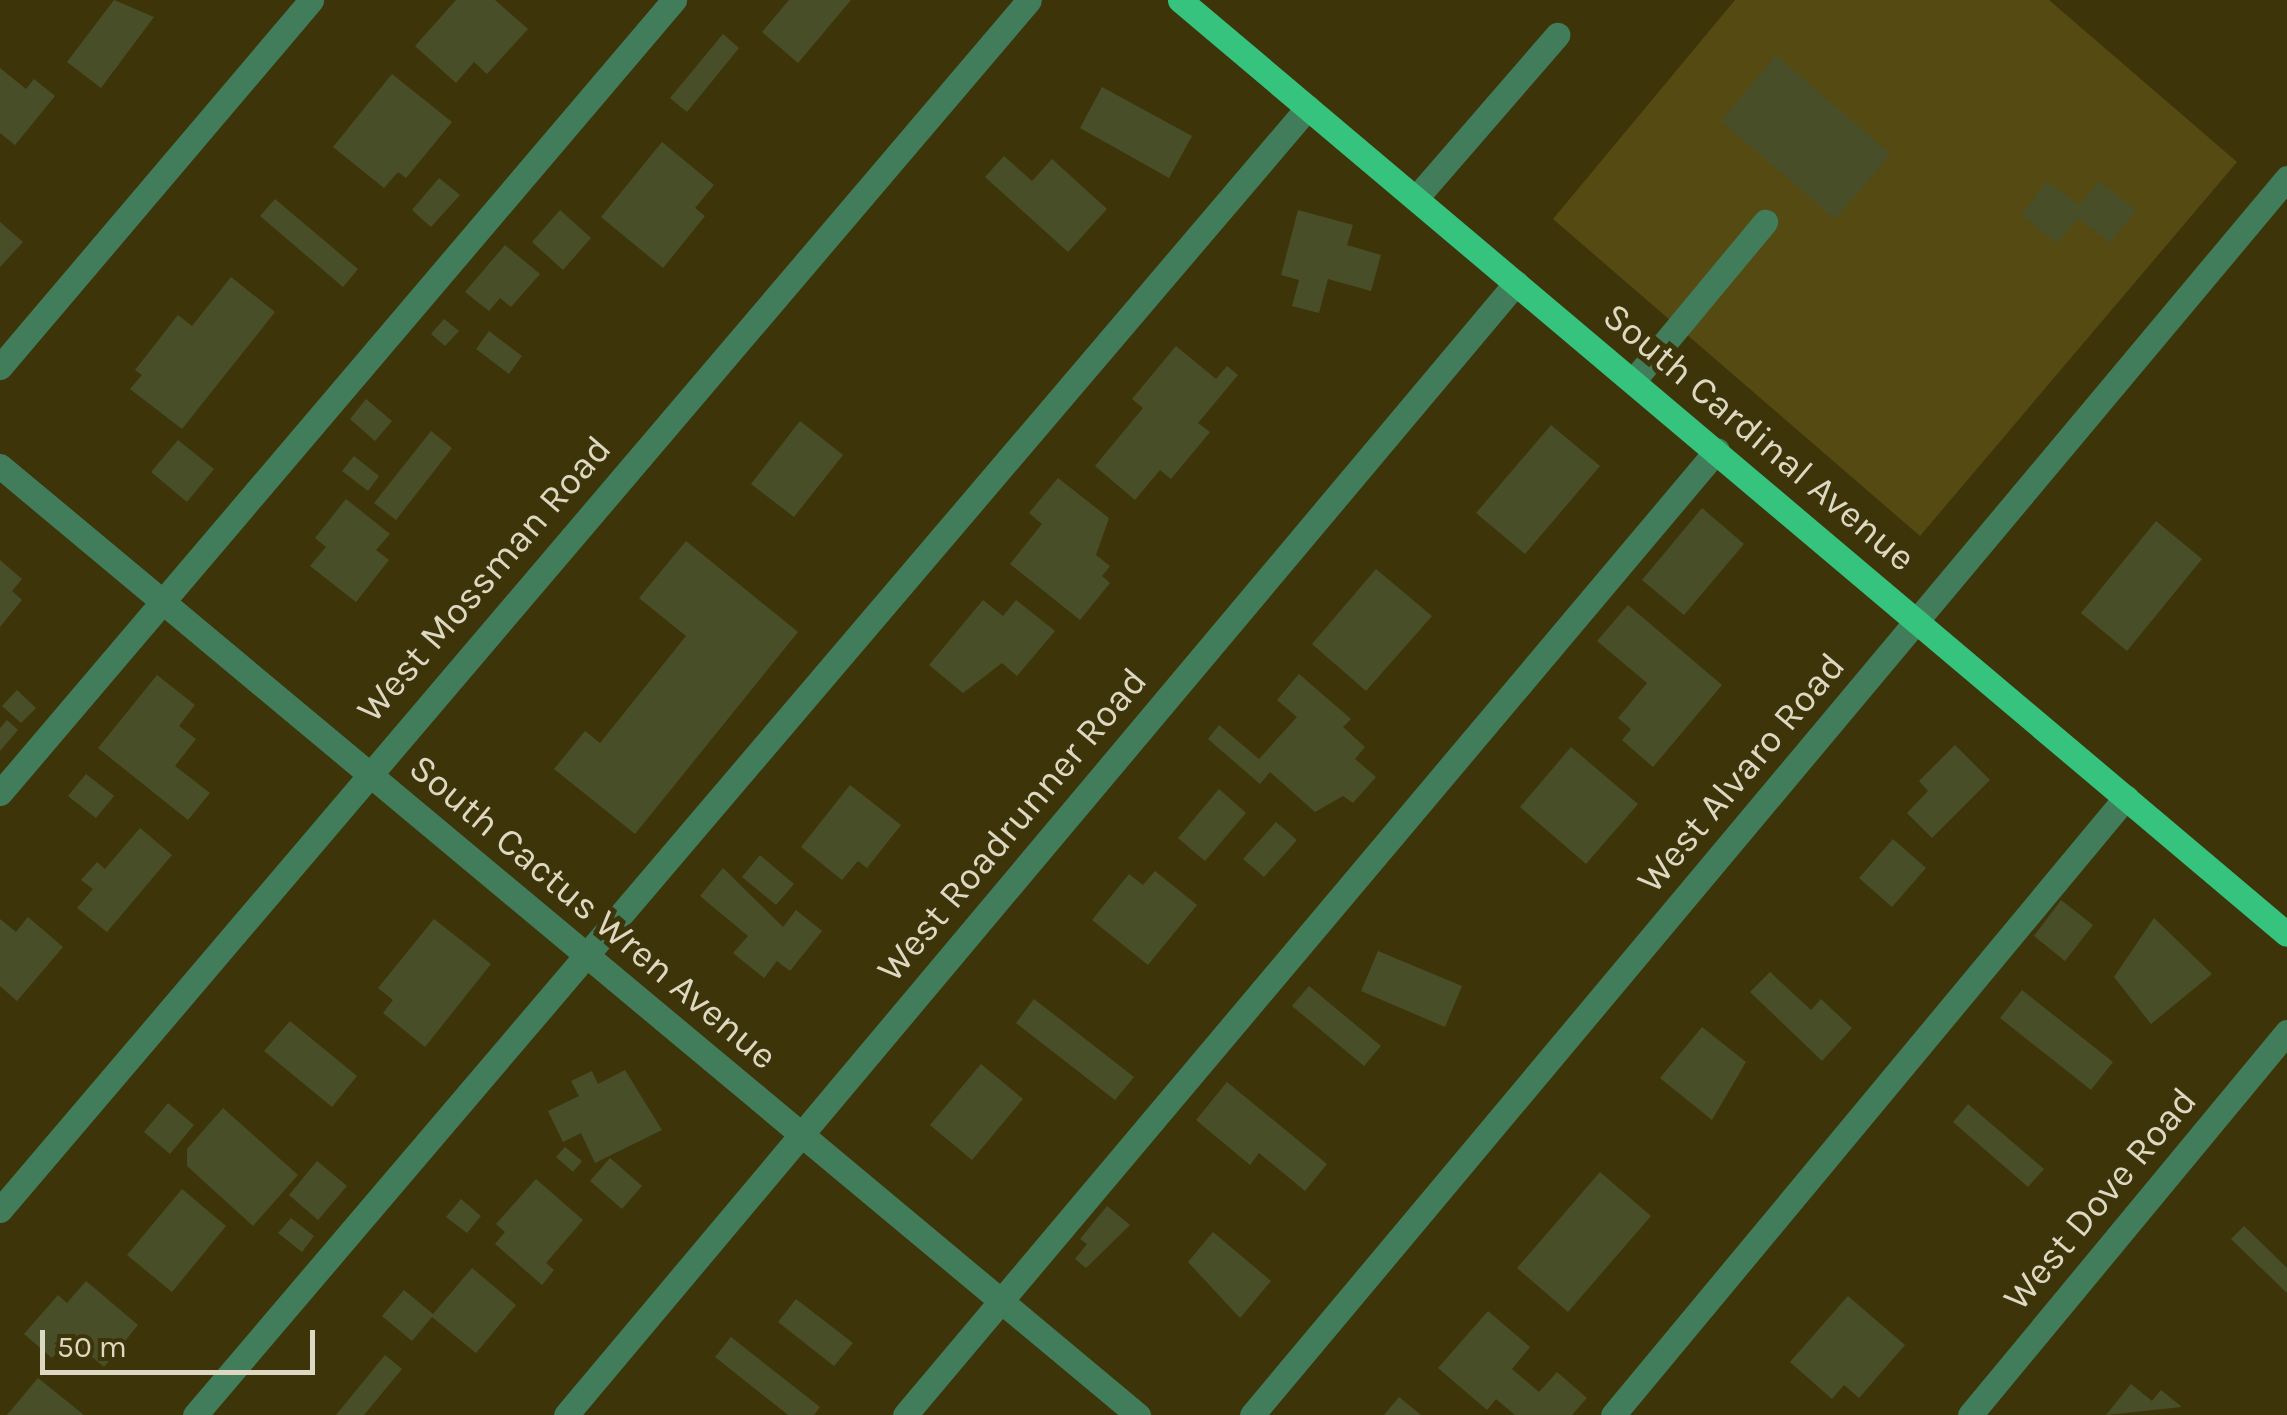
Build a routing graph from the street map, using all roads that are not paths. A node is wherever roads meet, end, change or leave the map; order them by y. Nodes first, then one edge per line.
1 (311, 0) edge
2 (674, 0) edge
3 (1029, 0) edge
4 (1180, 0) edge
5 (1557, 34) dead end
6 (1308, 107) junction
7 (2287, 178) edge
8 (1416, 198) junction
9 (1765, 222) dead end
10 (1516, 283) junction
11 (0, 367) edge
12 (1634, 382) junction
13 (1717, 450) junction
14 (0, 466) edge
15 (162, 600) junction
16 (1918, 619) junction
17 (368, 773) junction
18 (0, 793) edge
19 (2126, 796) junction
20 (2287, 934) edge
21 (586, 954) junction
22 (2287, 1032) edge
23 (802, 1134) junction
24 (0, 1210) edge
25 (1001, 1301) junction
26 (196, 1415) edge
27 (566, 1415) edge
28 (905, 1415) edge
29 (1138, 1415) edge
30 (1252, 1415) edge
31 (1613, 1415) edge
32 (1970, 1415) edge

1 - 11 street
2 - 15 street
3 - 17 street, West Mossman Road
4 - 6 main road, South Cardinal Avenue
5 - 8 street
6 - 8 main road, South Cardinal Avenue
6 - 21 street
7 - 16 street, West Alvaro Road
8 - 10 main road, South Cardinal Avenue
9 - 12 street
10 - 12 main road, South Cardinal Avenue
10 - 23 street, West Roadrunner Road
12 - 13 main road, South Cardinal Avenue
13 - 16 main road, South Cardinal Avenue
13 - 25 street
14 - 15 street, South Cactus Wren Avenue
15 - 17 street, South Cactus Wren Avenue
15 - 18 street
16 - 19 main road, South Cardinal Avenue
16 - 30 street, West Alvaro Road
17 - 21 street, South Cactus Wren Avenue
17 - 24 street, West Mossman Road
19 - 20 main road, South Cardinal Avenue
19 - 31 street
21 - 23 street, South Cactus Wren Avenue
21 - 26 street
22 - 32 street, West Dove Road
23 - 25 street, South Cactus Wren Avenue
23 - 27 street, West Roadrunner Road
25 - 28 street
25 - 29 street, South Cactus Wren Avenue

